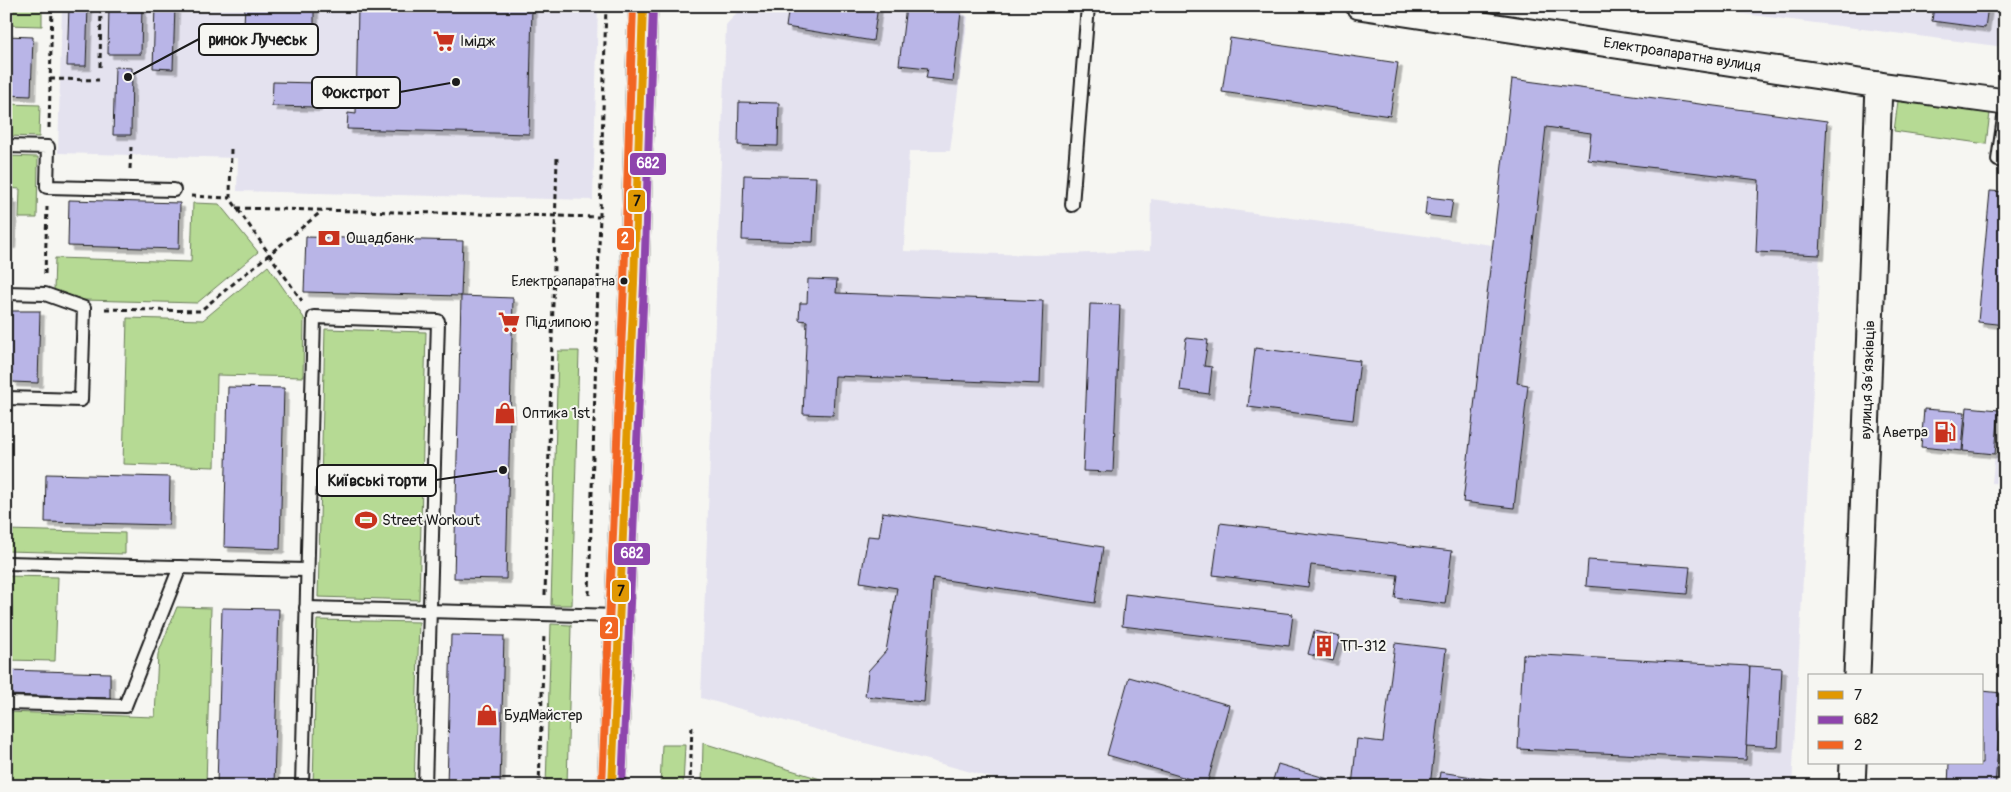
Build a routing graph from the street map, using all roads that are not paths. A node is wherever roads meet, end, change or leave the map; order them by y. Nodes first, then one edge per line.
1 (643, 6) edge
2 (1088, 6) edge
3 (1359, 6) edge
4 (1879, 84) junction
5 (2005, 102) edge
6 (2005, 111) edge
7 (6, 146) edge
8 (2005, 161) edge
9 (174, 190) road end
10 (1072, 205) dead end
11 (6, 293) edge
12 (6, 398) edge
13 (6, 563) edge
14 (180, 567) junction
15 (307, 570) junction
16 (306, 608) junction
17 (430, 612) junction
18 (619, 616) junction
19 (1857, 674) edge
20 (6, 703) edge
21 (1853, 764) edge
22 (302, 786) edge
23 (425, 786) edge
24 (612, 786) edge
25 (1852, 786) edge

1 - 18 main road
2 - 10 lane
3 - 4 street, Електроапаратна вулиця
4 - 5 street, Електроапаратна вулиця
4 - 19 street, вулиця Звʼязківців
6 - 8 lane
7 - 9 lane
11 - 12 lane
13 - 14 lane
14 - 15 lane
14 - 20 lane
15 - 16 lane
15 - 17 lane
16 - 17 lane
16 - 22 lane
17 - 18 lane
17 - 23 lane
18 - 24 main road
21 - 25 street

